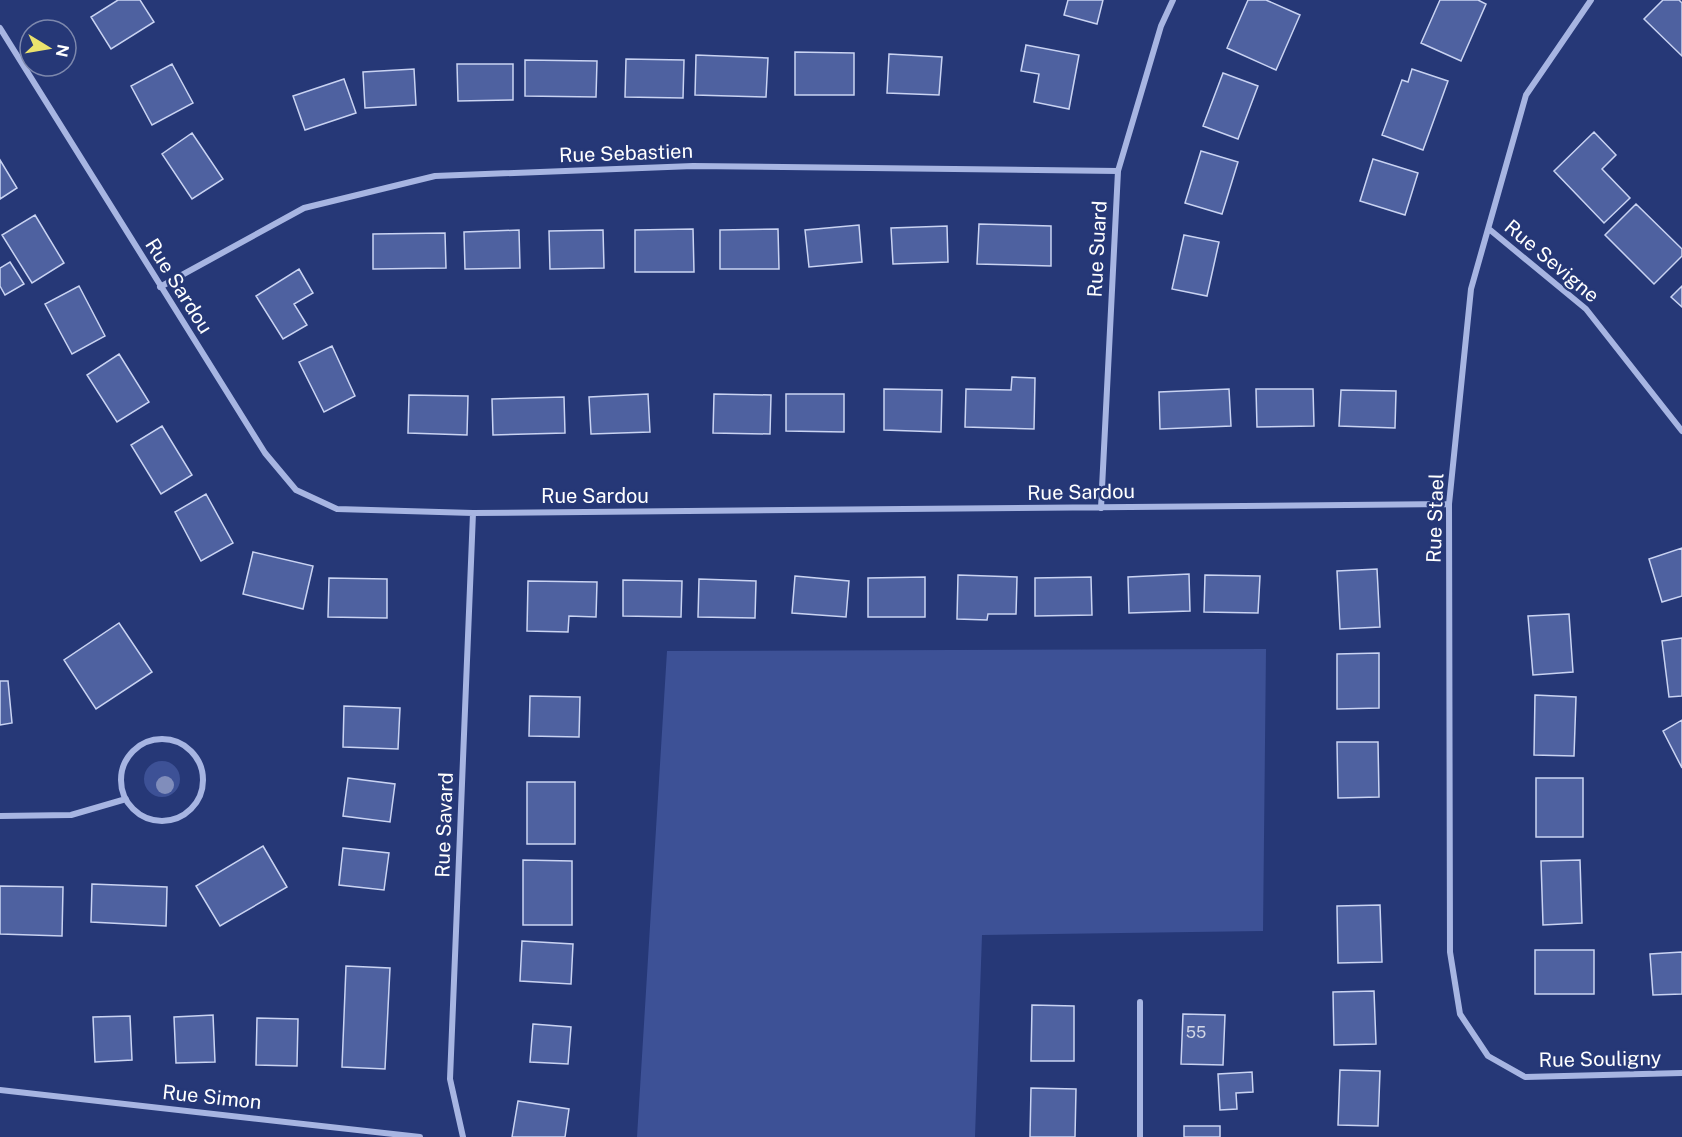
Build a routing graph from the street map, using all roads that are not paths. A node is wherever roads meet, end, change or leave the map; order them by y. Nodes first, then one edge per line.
1 (1173, 0) edge
2 (1591, 0) edge
3 (0, 28) edge
4 (1118, 171) junction
5 (1489, 229) junction
6 (160, 287) junction
7 (1682, 431) edge
8 (1449, 504) junction
9 (1101, 508) junction
10 (473, 513) junction
11 (126, 800) junction
12 (0, 816) edge
13 (1140, 1002) dead end
14 (1488, 1056) joint
15 (1682, 1073) edge
16 (0, 1090) edge
17 (420, 1137) edge
18 (463, 1137) edge
19 (1140, 1137) edge

1 - 4 street, Rue Suard
2 - 5 street, Rue Stael
3 - 6 street, Rue Sardou
4 - 6 street, Rue Sebastien
4 - 9 street, Rue Suard
5 - 7 street, Rue Sevigne
5 - 8 street, Rue Stael
6 - 10 street, Rue Sardou
8 - 9 street, Rue Sardou
8 - 14 street, Rue Stael
9 - 10 street, Rue Sardou
10 - 18 street, Rue Savard
11 - 11 street
11 - 12 street
13 - 19 street
14 - 15 street, Rue Souligny
16 - 17 street, Rue Simon

